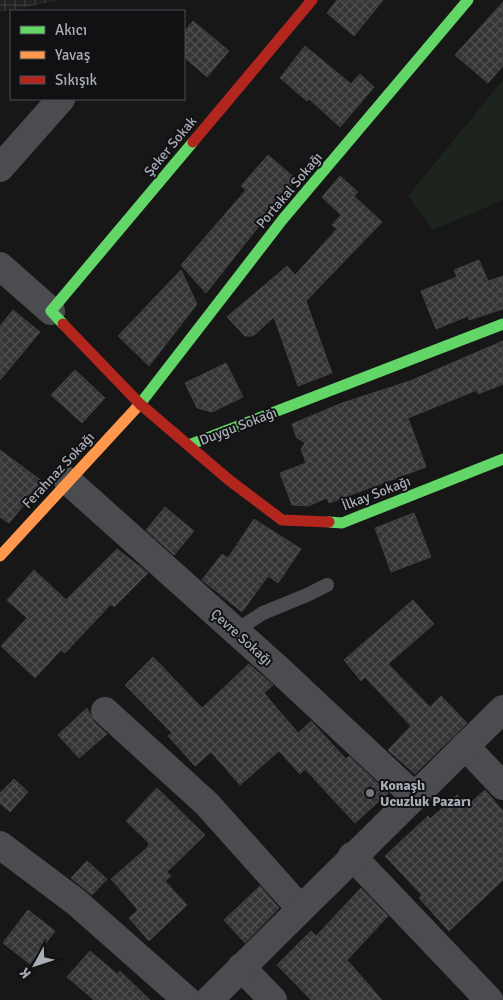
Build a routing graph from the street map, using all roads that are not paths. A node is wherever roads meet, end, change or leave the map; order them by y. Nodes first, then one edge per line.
1 (312, 0) edge
2 (468, 0) edge
3 (60, 100) edge
4 (0, 168) edge
5 (3, 275) edge
6 (51, 311) junction
7 (503, 324) edge
8 (140, 404) junction
9 (189, 445) junction
10 (503, 459) edge
11 (68, 481) junction
12 (0, 556) edge
13 (327, 585) dead end
14 (235, 631) junction
15 (503, 708) edge
16 (105, 711) dead end
17 (465, 746) junction
18 (503, 786) edge
19 (414, 796) junction
20 (0, 845) edge
21 (352, 856) junction
22 (300, 908) junction
23 (241, 967) junction
24 (187, 1000) edge
25 (209, 1000) edge
26 (273, 1000) edge
27 (489, 1000) edge

1 - 6 street, Şeker Sokak
2 - 8 street, Portakal Sokağı
3 - 4 street
5 - 6 street, Duygu Sokağı
6 - 8 street, Duygu Sokağı
7 - 9 street, Duygu Sokağı
8 - 9 street, Duygu Sokağı
8 - 11 street, Ferahnaz Sokağı
9 - 10 street, İlkay Sokağı
11 - 12 street, Ferahnaz Sokağı
11 - 14 street, Çevre Sokağı
13 - 14 lane
14 - 19 street, Çevre Sokağı
15 - 17 street
16 - 22 street
17 - 18 street
17 - 19 street
19 - 21 street
20 - 24 street
21 - 22 street
21 - 27 street
22 - 23 street
23 - 25 street
23 - 26 street

